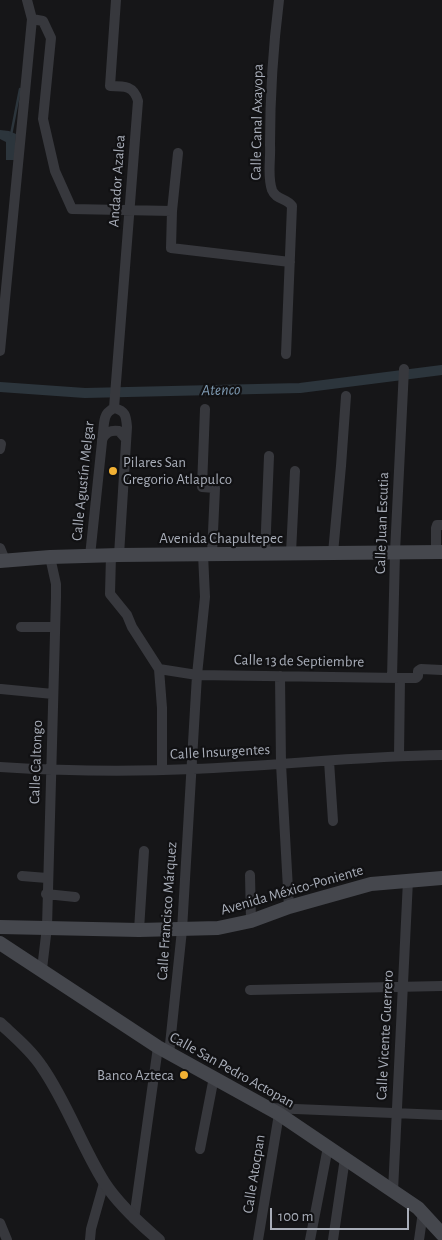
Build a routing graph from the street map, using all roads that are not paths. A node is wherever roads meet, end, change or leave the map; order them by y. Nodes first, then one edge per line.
1 (27, 0) edge
2 (116, 0) edge
3 (279, 0) edge
4 (32, 19) junction
5 (178, 153) dead end
6 (130, 211) junction
7 (172, 211) junction
8 (290, 262) junction
9 (0, 351) edge
10 (286, 354) dead end
11 (404, 374) dead end
12 (117, 384) joint
13 (346, 396) dead end
14 (114, 408) junction
15 (205, 410) dead end
16 (126, 439) junction
17 (102, 440) junction
18 (269, 456) dead end
19 (295, 471) dead end
20 (442, 524) edge
21 (395, 552) junction
22 (439, 552) edge
23 (291, 553) junction
24 (333, 553) junction
25 (207, 554) junction
26 (264, 554) junction
27 (115, 555) junction
28 (90, 556) junction
29 (2, 557) edge
30 (50, 557) junction
31 (54, 627) junction
32 (21, 628) dead end
33 (159, 670) junction
34 (442, 670) edge
35 (197, 675) junction
36 (280, 676) junction
37 (396, 678) junction
38 (1, 689) edge
39 (53, 694) junction
40 (442, 755) edge
41 (399, 756) junction
42 (329, 761) junction
43 (281, 764) junction
44 (0, 767) edge
45 (192, 769) junction
46 (51, 770) junction
47 (162, 770) junction
48 (334, 821) dead end
49 (144, 851) dead end
50 (250, 875) dead end
51 (22, 876) dead end
52 (47, 878) junction
53 (442, 878) edge
54 (408, 880) junction
55 (46, 894) junction
56 (76, 897) dead end
57 (289, 907) junction
58 (251, 921) junction
59 (0, 927) edge
60 (46, 927) junction
61 (139, 930) junction
62 (182, 930) junction
63 (0, 943) edge
64 (42, 969) junction
65 (442, 986) edge
66 (402, 987) junction
67 (250, 990) dead end
68 (0, 1023) edge
69 (164, 1051) junction
70 (214, 1078) junction
71 (274, 1111) junction
72 (397, 1113) junction
73 (442, 1115) edge
74 (328, 1147) junction
75 (200, 1149) dead end
76 (345, 1158) junction
77 (104, 1182) junction
78 (393, 1191) junction
79 (423, 1212) junction
80 (134, 1219) junction
81 (0, 1223) edge
82 (442, 1234) edge
83 (7, 1240) edge
84 (90, 1240) edge
85 (159, 1240) edge
86 (258, 1240) edge
87 (310, 1240) edge
88 (333, 1240) edge
89 (419, 1240) edge

1 - 4 street
2 - 6 street, Andador Azalea
3 - 8 street, Calle Canal Axayopa
4 - 6 street
4 - 9 street
5 - 7 street
6 - 7 street
6 - 12 street, Andador Azalea
7 - 8 street
8 - 10 street, Calle Canal Axayopa
11 - 21 street, Calle Juan Escutia
12 - 14 street, Calle Agustín Melgar
13 - 24 street
14 - 16 street
14 - 17 street, Calle Agustín Melgar
15 - 25 street
16 - 17 street
16 - 27 street
17 - 28 street, Calle Agustín Melgar
18 - 26 street
19 - 23 street
20 - 22 street
21 - 22 main road, Avenida Chapultepec
21 - 24 main road, Avenida Chapultepec
21 - 37 street, Calle Juan Escutia
23 - 24 main road, Avenida Chapultepec
23 - 26 main road, Avenida Chapultepec
25 - 26 main road, Avenida Chapultepec
25 - 27 main road, Avenida Chapultepec
25 - 35 street
27 - 28 main road, Avenida Chapultepec
27 - 33 street
28 - 30 main road, Avenida Chapultepec
29 - 30 main road, Avenida Chapultepec
30 - 31 street, Calle Caltongo
31 - 32 street
31 - 39 street, Calle Caltongo
33 - 35 street, Calle 13 de Septiembre
33 - 47 street
34 - 37 street, Calle 13 de Septiembre
35 - 36 street, Calle 13 de Septiembre
35 - 45 street
36 - 37 street, Calle 13 de Septiembre
36 - 43 street
37 - 41 street
38 - 39 street
39 - 46 street, Calle Caltongo
40 - 41 street, Calle Insurgentes
41 - 42 street, Calle Insurgentes
42 - 43 street, Calle Insurgentes
42 - 48 street
43 - 45 street, Calle Insurgentes
43 - 57 street
44 - 46 street, Calle Insurgentes
45 - 47 street, Calle Insurgentes
45 - 62 street, Calle Francisco Márquez
46 - 47 street, Calle Insurgentes
46 - 52 street, Calle Caltongo
49 - 61 street
50 - 58 street
51 - 52 street
52 - 55 street, Calle Caltongo
53 - 54 main road, Avenida México-Poniente
54 - 57 main road, Avenida México-Poniente
54 - 66 street, Calle Vicente Guerrero
55 - 56 street
55 - 60 street, Calle Caltongo
57 - 58 main road, Avenida México-Poniente
58 - 62 main road, Avenida México-Poniente
59 - 60 main road, Avenida México-Poniente
60 - 61 main road, Avenida México-Poniente
60 - 64 street, Calle Caltongo
61 - 62 main road, Avenida México-Poniente
62 - 69 street, Calle Francisco Márquez
63 - 64 main road, Calle San Pedro Actopan
64 - 69 main road, Calle San Pedro Actopan
65 - 66 street
66 - 67 street
66 - 72 street, Calle Vicente Guerrero
68 - 77 street
69 - 70 main road, Calle San Pedro Actopan
69 - 80 street, Calle Francisco Márquez
70 - 71 main road, Calle San Pedro Actopan
70 - 75 street
71 - 72 street
71 - 74 main road, Calle San Pedro Actopan
71 - 86 street, Calle Atocpan
72 - 73 street
72 - 78 street, Calle Vicente Guerrero
74 - 76 main road, Calle San Pedro Actopan
74 - 87 street
76 - 78 main road, Calle San Pedro Actopan
76 - 88 street
77 - 80 street
77 - 84 street
78 - 79 main road, Calle San Pedro Actopan
79 - 82 main road, Calle San Pedro Actopan
79 - 89 street
80 - 85 street
81 - 83 street

